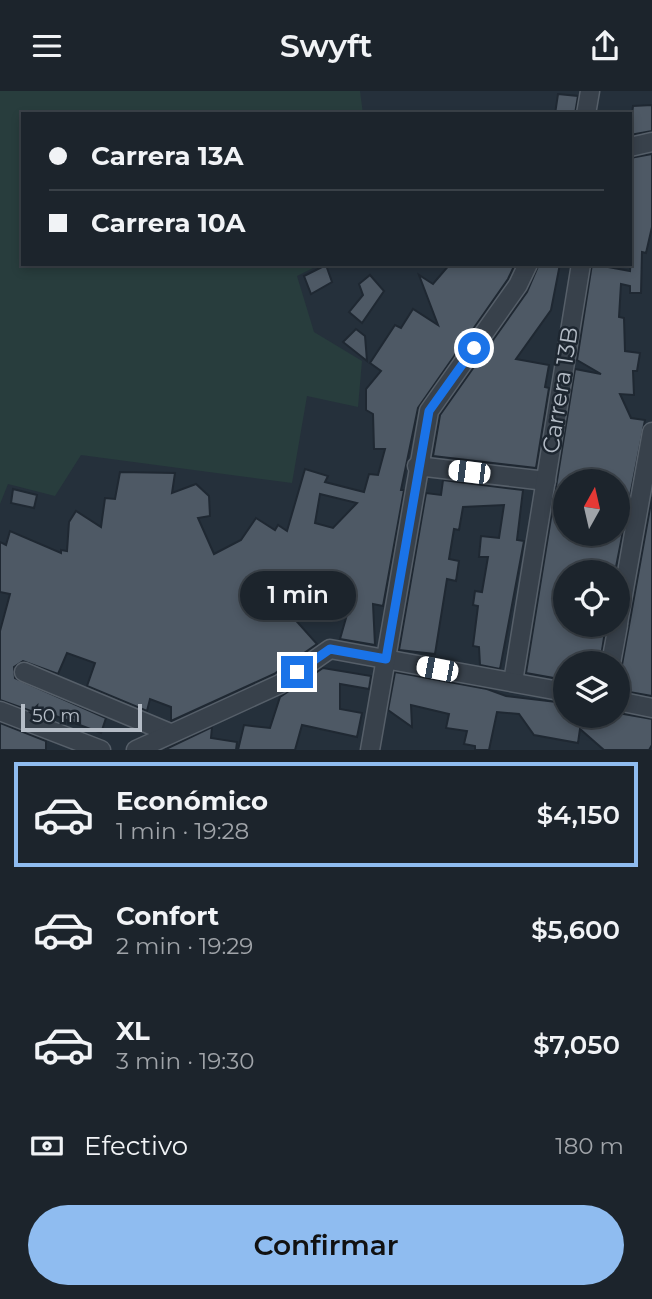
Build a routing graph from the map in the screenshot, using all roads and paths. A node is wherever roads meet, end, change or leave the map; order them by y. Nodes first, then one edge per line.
1 (590, 91) edge
2 (586, 112) edge
3 (652, 142) edge
4 (632, 146) edge
5 (527, 266) edge
6 (581, 266) edge
7 (652, 432) edge
8 (417, 466) junction
9 (546, 481) junction
10 (629, 560) edge
11 (386, 659) junction
12 (24, 672) dead end
13 (513, 682) junction
14 (553, 690) edge
15 (630, 703) edge
16 (652, 708) edge
17 (0, 711) edge
18 (170, 733) junction
19 (101, 750) edge
20 (136, 750) edge
21 (370, 750) edge

1 - 2 street
3 - 4 street
5 - 8 street
6 - 9 street, Carrera 13B
7 - 10 street
8 - 9 street
8 - 11 street
9 - 13 street, Carrera 13B
11 - 13 street
11 - 18 street
11 - 21 street
12 - 18 street
13 - 14 street
15 - 16 street
17 - 19 street
18 - 20 street

